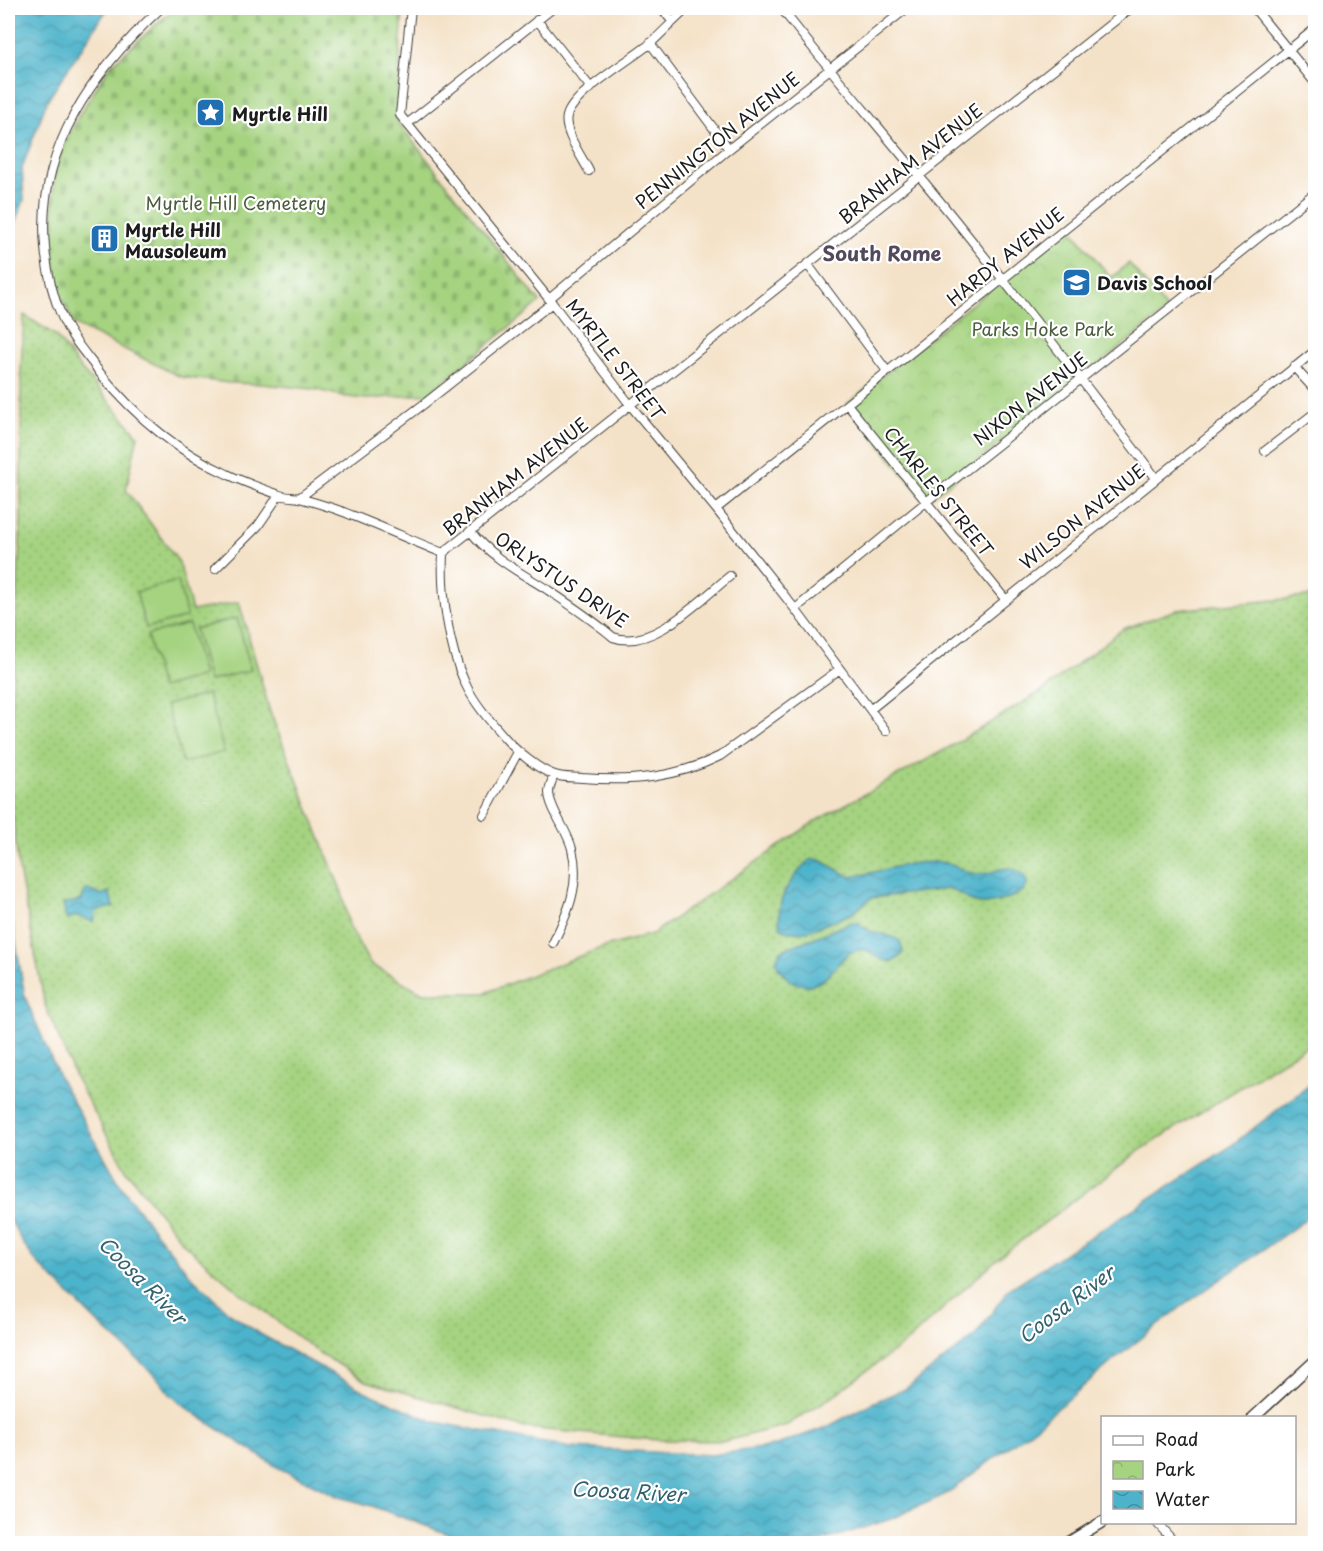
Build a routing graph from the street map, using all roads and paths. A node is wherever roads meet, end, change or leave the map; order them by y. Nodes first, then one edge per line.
1 (161, 8) edge
2 (411, 8) edge
3 (553, 8) edge
4 (661, 8) edge
5 (688, 8) edge
6 (781, 8) edge
7 (907, 8) edge
8 (1131, 8) edge
9 (1254, 8) edge
10 (537, 20) junction
11 (672, 21) junction
12 (1316, 28) edge
13 (650, 43) junction
14 (1288, 50) junction
15 (829, 71) junction
16 (1316, 84) edge
17 (591, 88) junction
18 (407, 124) junction
19 (729, 149) junction
20 (589, 171) dead end
21 (920, 177) junction
22 (1316, 192) edge
23 (808, 265) junction
24 (1001, 280) junction
25 (550, 301) junction
26 (1316, 350) edge
27 (1294, 367) junction
28 (887, 371) junction
29 (1081, 379) junction
30 (1316, 391) edge
31 (847, 404) junction
32 (631, 406) junction
33 (1316, 412) edge
34 (1265, 451) dead end
35 (1156, 478) junction
36 (279, 495) junction
37 (299, 498) junction
38 (926, 502) junction
39 (716, 509) junction
40 (470, 531) junction
41 (443, 554) junction
42 (215, 569) dead end
43 (730, 576) dead end
44 (1005, 599) junction
45 (795, 609) junction
46 (840, 669) junction
47 (871, 709) junction
48 (886, 731) dead end
49 (518, 752) junction
50 (554, 775) junction
51 (484, 815) dead end
52 (553, 943) dead end
53 (1316, 1360) edge
54 (1255, 1416) edge
55 (1101, 1523) edge
56 (1164, 1527) edge
57 (1066, 1544) edge
58 (1176, 1544) edge

1 - 36 street, BRANHAM AVENUE
2 - 18 street, MYRTLE STREET
3 - 10 street
4 - 11 street
5 - 11 street
6 - 15 street
7 - 15 street, PENNINGTON AVENUE
8 - 21 street, BRANHAM AVENUE
9 - 14 street
10 - 17 street
10 - 18 street
11 - 13 street
12 - 14 street, HARDY AVENUE
13 - 17 street
13 - 19 street
14 - 16 street
14 - 24 street, HARDY AVENUE
15 - 19 street, PENNINGTON AVENUE
15 - 21 street
17 - 20 street
18 - 25 street, MYRTLE STREET
19 - 25 street, PENNINGTON AVENUE
21 - 23 street, BRANHAM AVENUE
21 - 24 street
22 - 29 street, NIXON AVENUE
23 - 28 street
23 - 32 street, BRANHAM AVENUE
24 - 28 street, HARDY AVENUE
24 - 29 street
25 - 32 street, MYRTLE STREET
25 - 37 street, PENNINGTON AVENUE
26 - 27 street, WILSON AVENUE
27 - 30 street
27 - 35 street, WILSON AVENUE
28 - 31 street, HARDY AVENUE
29 - 35 street
29 - 38 street, NIXON AVENUE
31 - 38 street, CHARLES STREET
31 - 39 street, HARDY AVENUE
32 - 39 street, MYRTLE STREET
32 - 40 street, BRANHAM AVENUE
33 - 34 street
35 - 44 street, WILSON AVENUE
36 - 37 street, BRANHAM AVENUE
36 - 42 street
37 - 41 street, BRANHAM AVENUE
38 - 44 street, CHARLES STREET
38 - 45 street, NIXON AVENUE
39 - 45 street, MYRTLE STREET
40 - 41 street, BRANHAM AVENUE
40 - 43 street, ORLYSTUS DRIVE
41 - 49 street
44 - 47 street, WILSON AVENUE
45 - 46 street, MYRTLE STREET
46 - 47 street, MYRTLE STREET
46 - 50 street
47 - 48 street, MYRTLE STREET
49 - 50 street
49 - 51 street
50 - 52 street
53 - 54 street
55 - 57 street
56 - 58 street

